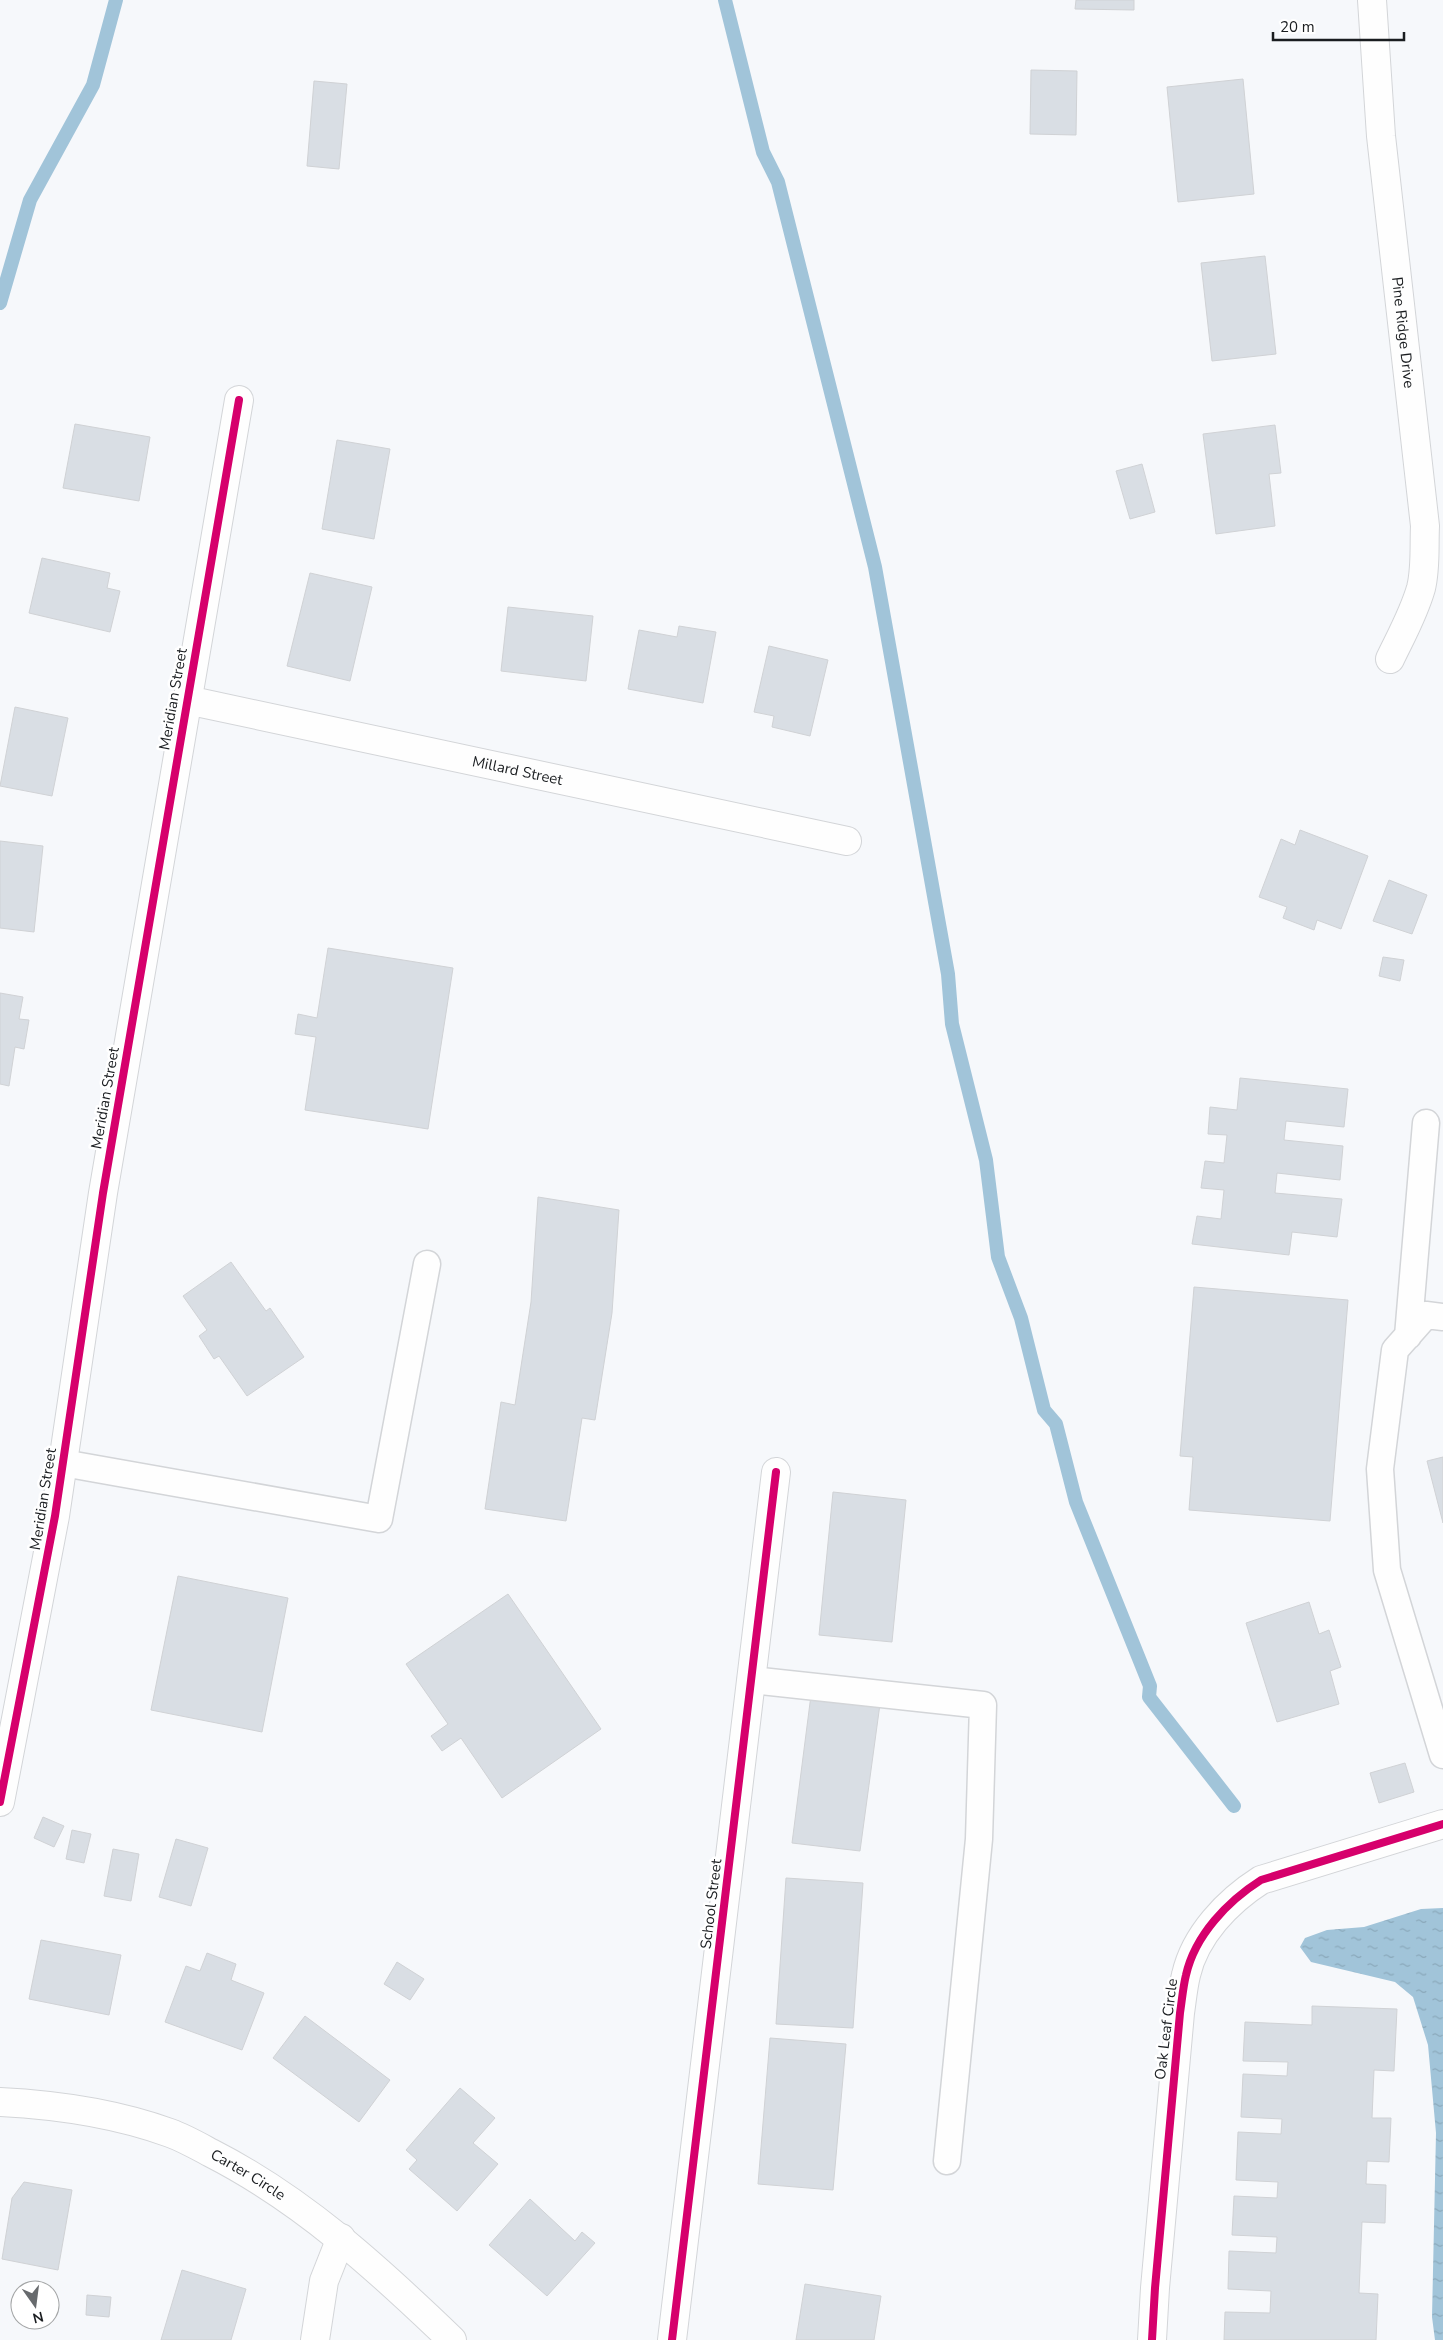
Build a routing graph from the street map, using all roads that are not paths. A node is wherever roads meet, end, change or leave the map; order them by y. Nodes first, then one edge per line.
1 (1372, 0) edge
2 (239, 400) dead end
3 (1390, 659) dead end
4 (187, 700) junction
5 (847, 841) dead end
6 (1426, 1123) dead end
7 (427, 1264) dead end
8 (1443, 1317) edge
9 (1408, 1336) junction
10 (63, 1463) junction
11 (776, 1472) dead end
12 (751, 1680) junction
13 (1443, 1755) edge
14 (0, 1802) edge
15 (1443, 1824) edge
16 (0, 2102) edge
17 (947, 2161) dead end
18 (341, 2238) junction
19 (315, 2340) edge
20 (452, 2340) edge
21 (672, 2340) edge
22 (1152, 2340) edge

1 - 3 street, Pine Ridge Drive
2 - 4 street, Meridian Street
4 - 5 street, Millard Street
4 - 10 street, Meridian Street
6 - 9 lane
7 - 10 lane
8 - 9 lane
9 - 13 lane
10 - 14 street, Meridian Street
11 - 12 street, School Street
12 - 17 lane
12 - 21 street, School Street
15 - 22 street, Oak Leaf Circle
16 - 18 street, Carter Circle
18 - 19 street
18 - 20 street, Carter Circle

